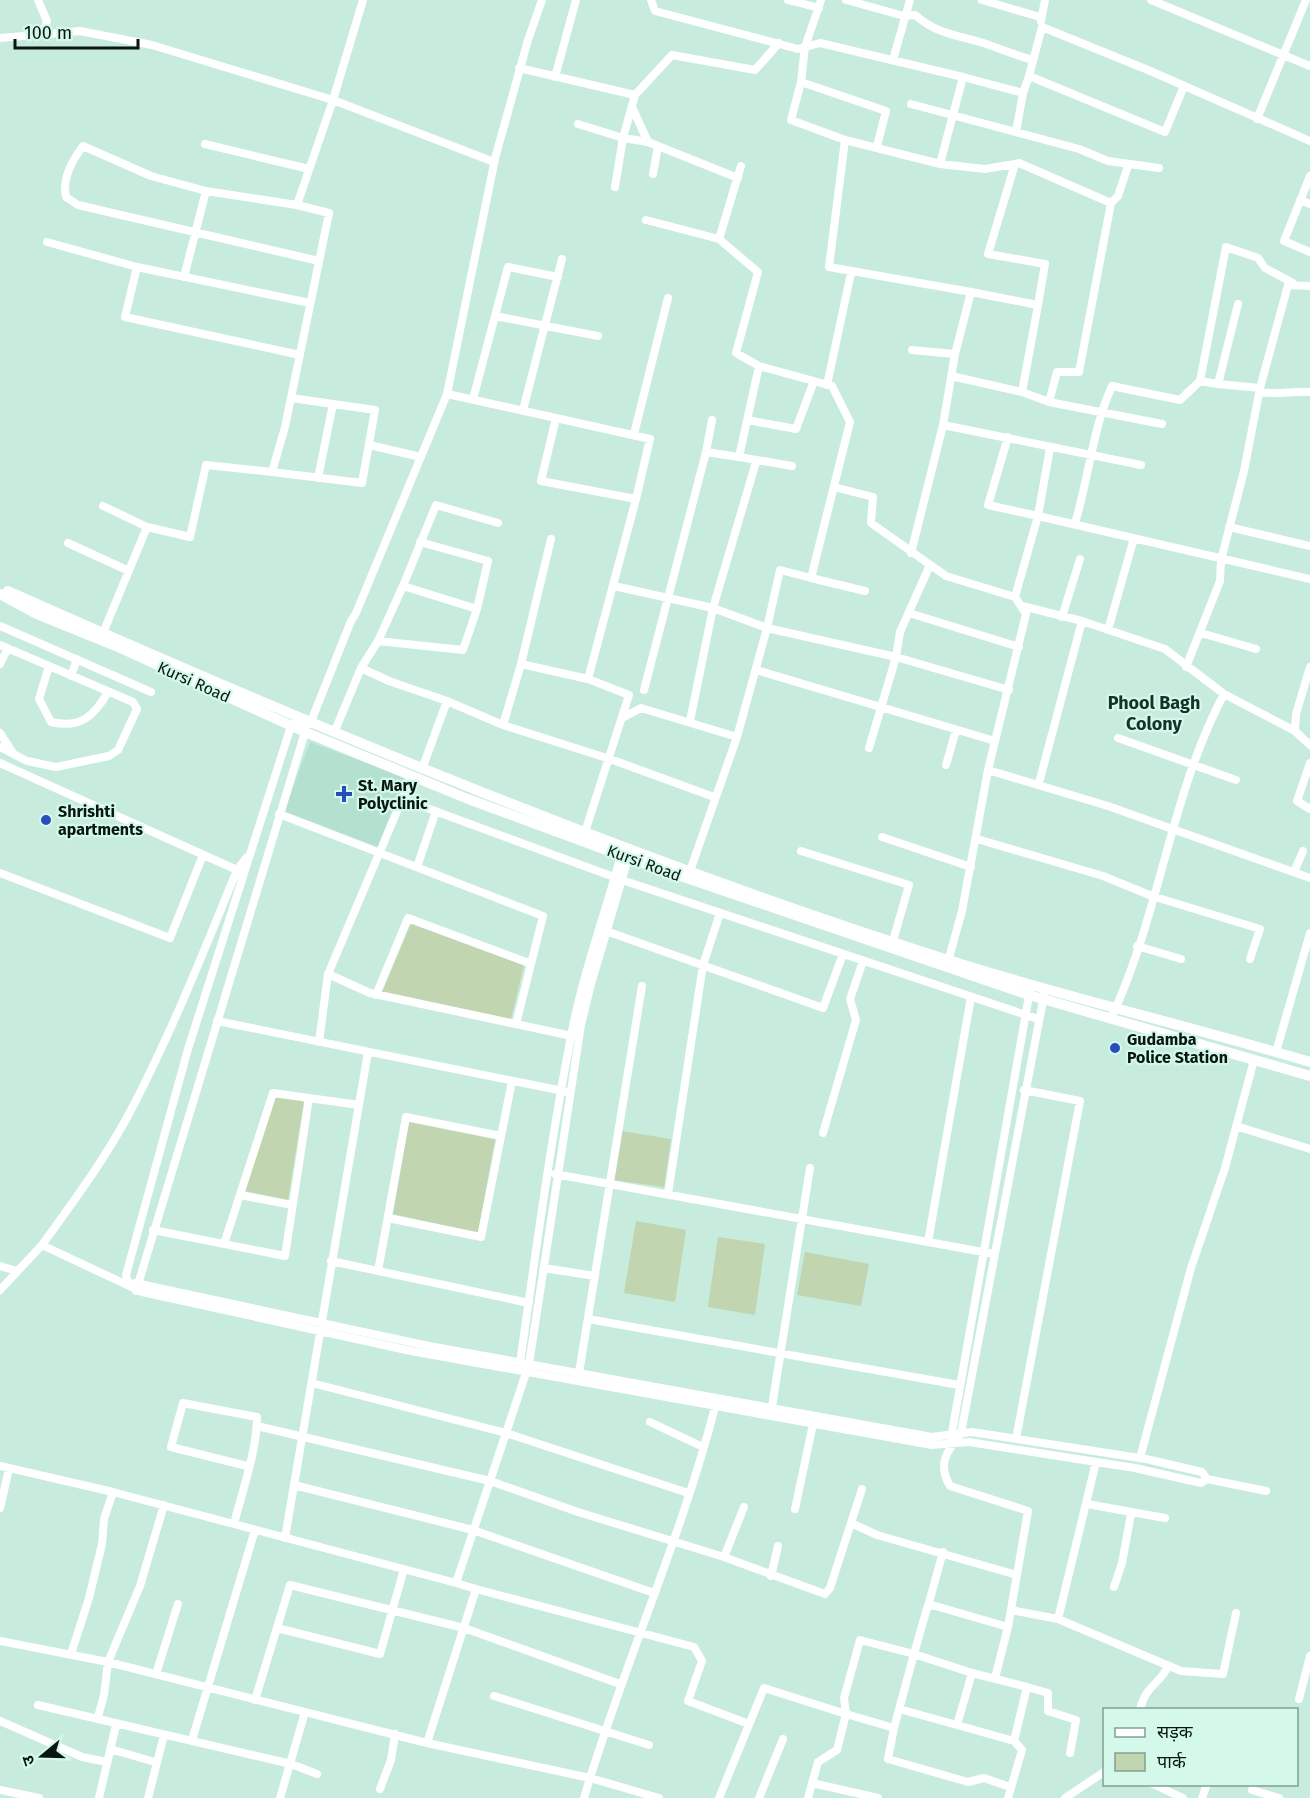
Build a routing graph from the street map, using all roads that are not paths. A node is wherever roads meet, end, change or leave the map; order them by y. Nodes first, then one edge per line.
1 (38, 0) edge
2 (363, 0) edge
3 (542, 0) edge
4 (576, 0) edge
5 (651, 0) edge
6 (788, 0) edge
7 (846, 0) edge
8 (910, 0) edge
9 (982, 0) edge
10 (1045, 0) edge
11 (1151, 0) edge
12 (1306, 0) edge
13 (820, 4) edge
14 (904, 16) junction
15 (1040, 17) junction
16 (1042, 27) junction
17 (43, 33) junction
18 (0, 38) edge
19 (779, 43) junction
20 (806, 47) junction
21 (1283, 54) junction
22 (893, 60) junction
23 (1033, 60) junction
24 (1310, 66) edge
25 (519, 68) junction
26 (1029, 76) junction
27 (555, 77) junction
28 (963, 77) junction
29 (801, 82) junction
30 (1184, 86) junction
31 (1023, 93) junction
32 (635, 95) junction
33 (333, 99) junction
34 (911, 104) dead end
35 (632, 107) junction
36 (952, 114) junction
37 (1257, 119) junction
38 (578, 124) dead end
39 (1016, 132) junction
40 (623, 138) junction
41 (845, 140) junction
42 (1310, 141) edge
43 (648, 142) junction
44 (205, 144) dead end
45 (658, 146) junction
46 (877, 147) junction
47 (495, 157) junction
48 (940, 164) junction
49 (1015, 164) junction
50 (741, 166) dead end
51 (1128, 166) junction
52 (1160, 168) dead end
53 (309, 169) junction
54 (653, 174) dead end
55 (1310, 177) edge
56 (738, 178) junction
57 (615, 187) dead end
58 (206, 191) junction
59 (1300, 200) junction
60 (1111, 203) junction
61 (1310, 204) edge
62 (297, 205) junction
63 (646, 220) dead end
64 (195, 232) junction
65 (719, 239) junction
66 (47, 242) dead end
67 (1310, 252) edge
68 (562, 260) dead end
69 (319, 261) junction
70 (137, 267) junction
71 (851, 273) junction
72 (184, 277) junction
73 (558, 277) junction
74 (1293, 283) junction
75 (1310, 286) edge
76 (971, 292) junction
77 (669, 298) dead end
78 (310, 303) junction
79 (1238, 304) dead end
80 (1038, 305) junction
81 (495, 316) junction
82 (545, 326) junction
83 (598, 336) dead end
84 (912, 350) dead end
85 (955, 354) junction
86 (300, 355) junction
87 (759, 366) junction
88 (951, 376) junction
89 (814, 381) junction
90 (1200, 381) junction
91 (1218, 384) junction
92 (827, 385) junction
93 (1259, 390) junction
94 (1022, 392) junction
95 (1310, 392) edge
96 (447, 394) junction
97 (291, 398) junction
98 (473, 399) junction
99 (1049, 402) junction
100 (333, 404) junction
101 (523, 410) junction
102 (1100, 412) junction
103 (556, 417) junction
104 (712, 420) dead end
105 (747, 420) junction
106 (1162, 424) dead end
107 (943, 425) junction
108 (634, 434) junction
109 (1008, 437) junction
110 (369, 445) junction
111 (1050, 448) junction
112 (705, 452) junction
113 (1090, 456) junction
114 (421, 457) junction
115 (739, 457) junction
116 (756, 462) junction
117 (1141, 465) dead end
118 (792, 466) dead end
119 (272, 472) junction
120 (318, 478) junction
121 (834, 487) junction
122 (636, 500) junction
123 (103, 506) dead end
124 (1038, 516) junction
125 (498, 523) dead end
126 (1075, 523) junction
127 (147, 527) junction
128 (1229, 527) junction
129 (1134, 538) junction
130 (551, 539) dead end
131 (420, 542) junction
132 (68, 543) dead end
133 (1310, 546) edge
134 (911, 553) junction
135 (1080, 559) dead end
136 (1221, 560) junction
137 (930, 565) junction
138 (129, 571) junction
139 (811, 578) junction
140 (1310, 579) edge
141 (614, 585) junction
142 (403, 586) junction
143 (0, 587) edge
144 (865, 591) dead end
145 (0, 594) edge
146 (1015, 597) junction
147 (669, 598) junction
148 (1022, 606) junction
149 (713, 608) junction
150 (477, 609) junction
151 (909, 613) junction
152 (1062, 617) junction
153 (1082, 621) junction
154 (0, 626) edge
155 (767, 628) junction
156 (1108, 630) junction
157 (96, 633) junction
158 (1201, 633) junction
159 (378, 641) junction
160 (4, 646) edge
161 (1019, 647) junction
162 (1256, 649) dead end
163 (896, 657) junction
164 (77, 659) junction
165 (0, 664) edge
166 (521, 664) junction
167 (49, 666) junction
168 (1186, 667) junction
169 (1310, 667) edge
170 (361, 668) junction
171 (756, 670) junction
172 (71, 676) junction
173 (588, 679) junction
174 (644, 690) dead end
175 (1009, 690) junction
176 (108, 692) junction
177 (151, 692) dead end
178 (1224, 694) junction
179 (1306, 697) edge
180 (447, 701) junction
181 (880, 707) junction
182 (622, 718) junction
183 (690, 721) junction
184 (302, 725) junction
185 (503, 725) junction
186 (956, 730) junction
187 (1295, 731) junction
188 (0, 733) edge
189 (334, 733) junction
190 (737, 736) junction
191 (1118, 738) dead end
192 (995, 741) junction
193 (1310, 746) edge
194 (0, 747) edge
195 (869, 748) dead end
196 (15, 755) junction
197 (610, 759) junction
198 (1310, 762) edge
199 (0, 763) edge
200 (946, 765) dead end
201 (1193, 767) junction
202 (422, 769) junction
203 (988, 770) junction
204 (412, 776) junction
205 (1236, 780) dead end
206 (1039, 783) junction
207 (714, 797) junction
208 (405, 800) junction
209 (1310, 809) edge
210 (436, 811) junction
211 (279, 814) junction
212 (1173, 830) junction
213 (585, 832) junction
214 (882, 837) dead end
215 (977, 839) junction
216 (801, 851) dead end
217 (626, 852) junction
218 (1303, 852) dead end
219 (250, 853) junction
220 (381, 853) junction
221 (203, 855) junction
222 (417, 867) junction
223 (972, 867) junction
224 (237, 870) junction
225 (690, 871) junction
226 (1294, 872) junction
227 (0, 873) edge
228 (1310, 878) edge
229 (618, 879) junction
230 (1152, 896) junction
231 (720, 913) junction
232 (606, 931) junction
233 (1310, 933) edge
234 (892, 941) junction
235 (1137, 946) junction
236 (843, 954) junction
237 (1181, 959) dead end
238 (1250, 959) dead end
239 (863, 961) junction
240 (529, 963) junction
241 (947, 964) junction
242 (703, 965) junction
243 (328, 974) junction
244 (642, 986) dead end
245 (1030, 990) junction
246 (1044, 994) junction
247 (376, 995) junction
248 (971, 997) junction
249 (1113, 1014) junction
250 (1025, 1015) junction
251 (1038, 1019) junction
252 (216, 1021) junction
253 (516, 1024) junction
254 (572, 1036) junction
255 (319, 1042) junction
256 (368, 1052) junction
257 (1276, 1052) junction
258 (1254, 1060) junction
259 (1310, 1062) edge
260 (1310, 1076) edge
261 (512, 1081) junction
262 (1024, 1090) junction
263 (567, 1092) junction
264 (309, 1098) junction
265 (358, 1105) junction
266 (1236, 1126) junction
267 (823, 1133) dead end
268 (501, 1136) junction
269 (1310, 1149) edge
270 (810, 1168) dead end
271 (554, 1174) junction
272 (609, 1184) junction
273 (668, 1194) junction
274 (240, 1195) junction
275 (292, 1205) junction
276 (388, 1218) junction
277 (802, 1219) junction
278 (153, 1230) junction
279 (928, 1242) junction
280 (224, 1244) junction
281 (42, 1245) junction
282 (982, 1252) junction
283 (994, 1254) junction
284 (331, 1262) junction
285 (0, 1266) edge
286 (544, 1268) junction
287 (17, 1271) junction
288 (378, 1271) junction
289 (595, 1276) junction
290 (134, 1286) junction
291 (0, 1290) edge
292 (529, 1303) junction
293 (588, 1319) junction
294 (320, 1327) junction
295 (782, 1353) junction
296 (525, 1366) junction
297 (579, 1373) junction
298 (312, 1383) junction
299 (958, 1385) junction
300 (716, 1403) junction
301 (771, 1412) junction
302 (650, 1422) dead end
303 (813, 1424) junction
304 (256, 1426) junction
305 (506, 1433) junction
306 (961, 1433) junction
307 (304, 1437) junction
308 (951, 1439) junction
309 (1016, 1439) junction
310 (703, 1447) junction
311 (1140, 1458) junction
312 (1096, 1462) junction
313 (247, 1466) junction
314 (4, 1467) edge
315 (1208, 1479) junction
316 (490, 1480) junction
317 (294, 1485) junction
318 (862, 1490) dead end
319 (1266, 1491) dead end
320 (113, 1492) junction
321 (688, 1493) junction
322 (1087, 1504) junction
323 (164, 1505) junction
324 (744, 1507) dead end
325 (0, 1508) edge
326 (795, 1509) dead end
327 (1131, 1514) junction
328 (1165, 1518) dead end
329 (851, 1523) junction
330 (234, 1524) junction
331 (255, 1530) junction
332 (473, 1530) junction
333 (285, 1538) junction
334 (673, 1541) junction
335 (778, 1546) dead end
336 (943, 1552) junction
337 (724, 1557) junction
338 (404, 1569) junction
339 (1017, 1575) junction
340 (771, 1576) junction
341 (456, 1583) junction
342 (1114, 1587) dead end
343 (476, 1589) junction
344 (654, 1593) junction
345 (178, 1604) dead end
346 (928, 1606) junction
347 (393, 1609) junction
348 (1011, 1610) junction
349 (1236, 1613) dead end
350 (1058, 1619) junction
351 (1008, 1627) junction
352 (277, 1628) junction
353 (464, 1629) junction
354 (638, 1635) junction
355 (0, 1641) edge
356 (71, 1654) junction
357 (914, 1654) junction
358 (1310, 1656) edge
359 (108, 1662) junction
360 (1168, 1666) junction
361 (972, 1673) junction
362 (156, 1674) junction
363 (995, 1678) junction
364 (620, 1684) junction
365 (206, 1687) junction
366 (1027, 1687) junction
367 (494, 1696) dead end
368 (1299, 1699) dead end
369 (255, 1700) junction
370 (38, 1705) dead end
371 (1141, 1708) edge
372 (899, 1709) junction
373 (304, 1712) junction
374 (846, 1714) junction
375 (98, 1717) junction
376 (0, 1721) edge
377 (749, 1724) junction
378 (116, 1725) junction
379 (957, 1725) junction
380 (894, 1728) junction
381 (605, 1732) junction
382 (395, 1734) junction
383 (165, 1735) junction
384 (783, 1739) dead end
385 (192, 1740) junction
386 (1014, 1741) junction
387 (427, 1743) junction
388 (649, 1745) dead end
389 (110, 1749) junction
390 (1070, 1753) dead end
391 (107, 1761) junction
392 (155, 1762) junction
393 (291, 1764) junction
394 (1103, 1773) edge
395 (317, 1774) dead end
396 (590, 1778) junction
397 (812, 1783) junction
398 (1010, 1786) junction
399 (1155, 1786) edge
400 (380, 1789) dead end
401 (0, 1790) edge
402 (1251, 1791) edge
403 (647, 1796) edge
404 (39, 1798) edge
405 (99, 1798) edge
406 (148, 1798) edge
407 (279, 1798) edge
408 (584, 1798) edge
409 (659, 1798) edge
410 (719, 1798) edge
411 (759, 1798) edge
412 (808, 1798) edge
413 (878, 1798) edge
414 (1008, 1798) edge
415 (1065, 1798) edge
416 (1183, 1798) edge
417 (1279, 1798) edge

1 - 17 street
2 - 33 street
3 - 25 street
4 - 27 street
5 - 19 street
6 - 13 street
7 - 14 street
8 - 14 street
9 - 15 street
10 - 15 street
11 - 21 street
12 - 21 street
13 - 20 street
14 - 22 street
14 - 23 street
15 - 16 street
16 - 23 street
16 - 30 street
17 - 18 street
17 - 33 street
19 - 20 street
19 - 32 street
20 - 22 street
20 - 29 street
21 - 24 street
21 - 37 street
22 - 28 street
23 - 26 street
25 - 27 street
25 - 47 street
26 - 30 street
26 - 31 street
27 - 32 street
28 - 31 street
28 - 36 street
29 - 41 street
29 - 46 street
30 - 37 street
31 - 39 street
32 - 35 street
33 - 47 street
33 - 53 street
34 - 36 street
35 - 40 street
35 - 43 street
36 - 39 street
36 - 48 street
37 - 42 street
38 - 40 street
39 - 51 street
40 - 43 street
40 - 57 street
41 - 46 street
41 - 71 street
43 - 45 street
44 - 53 street
45 - 54 street
45 - 56 street
46 - 48 street
47 - 96 street
48 - 49 street
49 - 60 street
49 - 80 street
50 - 56 street
51 - 52 street
51 - 60 street
53 - 62 street
55 - 59 street
56 - 65 street
58 - 62 street
58 - 64 street
58 - 64 street
59 - 61 street
59 - 67 street
60 - 99 street
62 - 69 street
63 - 65 street
64 - 69 street
64 - 72 street
65 - 87 street
66 - 70 street
68 - 73 street
69 - 78 street
70 - 72 street
70 - 86 street
71 - 76 street
71 - 92 street
72 - 78 street
73 - 81 street
73 - 82 street
74 - 75 street
74 - 90 street
74 - 93 street
76 - 80 street
76 - 85 street
77 - 108 street
78 - 86 street
79 - 91 street
80 - 94 street
81 - 82 street
81 - 98 street
82 - 83 street
82 - 101 street
84 - 85 street
85 - 88 street
86 - 97 street
87 - 89 street
87 - 105 street
88 - 94 street
88 - 107 street
89 - 92 street
89 - 105 street
90 - 91 street
90 - 102 street
91 - 93 street
92 - 121 street
93 - 95 street
93 - 128 street
94 - 99 street
96 - 98 street
96 - 114 street
97 - 100 street
97 - 119 street
98 - 101 street
99 - 102 street
100 - 110 street
100 - 120 street
101 - 103 street
102 - 106 street
102 - 113 street
103 - 108 street
103 - 122 street
104 - 112 street
105 - 115 street
107 - 109 street
107 - 134 street
108 - 122 street
109 - 111 street
109 - 124 street
110 - 114 street
110 - 120 street
111 - 113 street
111 - 124 street
112 - 115 street
112 - 147 street
113 - 117 street
113 - 126 street
114 - 184 street
115 - 116 street
116 - 118 street
116 - 149 street
119 - 120 street
119 - 127 street
121 - 134 street
121 - 139 street
122 - 141 street
123 - 127 street
124 - 126 street
124 - 146 street
125 - 131 street
126 - 129 street
127 - 138 street
128 - 133 street
128 - 136 street
129 - 136 street
129 - 156 street
130 - 166 street
131 - 142 street
131 - 150 street
132 - 138 street
134 - 137 street
135 - 152 street
136 - 140 street
136 - 158 street
137 - 146 street
137 - 151 street
138 - 157 street
139 - 144 street
139 - 155 street
141 - 147 street
141 - 173 street
142 - 150 street
142 - 159 street
143 - 157 main road, Kursi Road
145 - 157 main road, Kursi Road
146 - 148 street
147 - 149 street
147 - 174 street
148 - 152 street
148 - 161 street
149 - 155 street
149 - 183 street
150 - 159 street
151 - 161 street
151 - 163 street
152 - 153 street
153 - 156 street
153 - 206 street
154 - 164 street
155 - 163 street
155 - 171 street
156 - 168 street
157 - 184 main road, Kursi Road
158 - 162 street
158 - 168 street
159 - 170 street
160 - 165 street
160 - 167 street
161 - 175 street
163 - 175 street
163 - 181 street
164 - 172 street
164 - 177 street
166 - 173 street
166 - 185 street
167 - 172 street
167 - 176 street
168 - 178 street
169 - 179 street
170 - 180 street
170 - 189 street
171 - 181 street
171 - 190 street
172 - 176 street
173 - 182 street
175 - 192 street
176 - 196 street
178 - 187 street
178 - 201 street
179 - 187 street
180 - 185 street
180 - 202 street
181 - 186 street
181 - 195 street
182 - 183 street
182 - 197 street
183 - 190 street
184 - 189 main road, Kursi Road
184 - 204 main road, Kursi Road
184 - 211 street
184 - 219 street
185 - 197 street
186 - 192 street
186 - 200 street
187 - 193 street
188 - 196 street
189 - 202 main road, Kursi Road
190 - 207 street
191 - 201 street
192 - 203 street
194 - 196 street
197 - 207 street
197 - 213 street
198 - 209 street
199 - 221 street
201 - 205 street
201 - 212 street
202 - 213 main road, Kursi Road
203 - 206 street
203 - 215 street
204 - 208 street
204 - 217 main road, Kursi Road
206 - 212 street
207 - 225 street
208 - 210 street
208 - 220 street
210 - 222 street
210 - 229 street
211 - 220 street
211 - 252 street
212 - 226 street
212 - 230 street
213 - 217 main road, Kursi Road
214 - 223 street
215 - 223 street
215 - 230 street
216 - 234 street
217 - 225 main road, Kursi Road
217 - 229 street
217 - 241 main road, Kursi Road
218 - 226 street
219 - 224 street
219 - 290 street
220 - 222 street
220 - 243 street
221 - 224 street
221 - 227 street
222 - 240 street
223 - 241 street
224 - 281 street
225 - 234 main road, Kursi Road
226 - 228 street
229 - 231 street
229 - 232 street
229 - 254 street
230 - 235 street
230 - 238 street
231 - 236 street
231 - 242 street
232 - 242 street
232 - 263 street
233 - 257 street
234 - 241 main road, Kursi Road
235 - 237 street
235 - 249 street
236 - 239 street
236 - 242 street
239 - 248 street
239 - 267 street
240 - 247 street
240 - 253 street
241 - 245 main road, Kursi Road
242 - 273 street
243 - 247 street
243 - 255 street
244 - 272 street
245 - 246 main road, Kursi Road
245 - 250 street
246 - 249 main road, Kursi Road
246 - 251 street
247 - 253 street
248 - 250 street
248 - 279 street
249 - 257 main road, Kursi Road
249 - 258 main road, Kursi Road
250 - 251 street
250 - 282 street
251 - 262 street
252 - 255 street
252 - 278 street
253 - 254 street
254 - 263 street
255 - 256 street
256 - 261 street
256 - 265 street
257 - 259 main road, Kursi Road
258 - 260 main road, Kursi Road
258 - 266 street
261 - 263 street
261 - 268 street
262 - 283 street
262 - 309 street
263 - 271 street
264 - 265 street
264 - 274 street
264 - 275 street
265 - 284 street
266 - 269 street
266 - 311 street
268 - 276 street
268 - 276 street
270 - 277 street
271 - 272 street
271 - 286 street
271 - 292 street
272 - 273 street
272 - 289 street
273 - 277 street
274 - 275 street
274 - 280 street
275 - 280 street
276 - 288 street
277 - 279 street
277 - 295 street
278 - 280 street
278 - 290 street
279 - 282 street
281 - 287 street
281 - 290 street
282 - 283 street
282 - 299 street
283 - 306 street
284 - 288 street
284 - 294 street
285 - 287 street
286 - 289 street
286 - 296 street
287 - 291 street
288 - 292 street
289 - 293 street
290 - 294 street
292 - 296 street
293 - 295 street
293 - 297 street
294 - 296 street
294 - 298 street
295 - 299 street
295 - 301 street
296 - 297 street
296 - 300 street
296 - 305 street
297 - 300 street
298 - 305 street
298 - 307 street
299 - 308 street
300 - 301 street
300 - 310 street
301 - 303 street
301 - 308 street
302 - 310 street
303 - 308 street
303 - 326 street
304 - 307 street
304 - 313 street
304 - 313 street
305 - 316 street
305 - 321 street
306 - 308 street
306 - 309 street
307 - 316 street
307 - 317 street
308 - 312 street
308 - 339 street
309 - 311 street
310 - 321 street
311 - 315 street
312 - 315 street
312 - 322 street
313 - 330 street
314 - 320 street
314 - 325 street
315 - 319 street
316 - 332 street
316 - 334 street
317 - 332 street
317 - 333 street
318 - 329 street
320 - 323 street
320 - 356 street
321 - 334 street
322 - 327 street
322 - 350 street
323 - 330 street
323 - 359 street
324 - 337 street
327 - 328 street
327 - 342 street
329 - 336 street
329 - 340 street
330 - 331 street
331 - 333 street
331 - 365 street
332 - 341 street
332 - 344 street
333 - 338 street
334 - 337 street
334 - 344 street
335 - 340 street
336 - 339 street
336 - 346 street
337 - 340 street
338 - 341 street
338 - 347 street
339 - 348 street
341 - 343 street
343 - 353 street
343 - 354 street
344 - 354 street
345 - 362 street
346 - 351 street
346 - 357 street
347 - 352 street
347 - 352 street
347 - 353 street
348 - 350 street
348 - 351 street
349 - 360 street
350 - 360 street
351 - 363 street
352 - 369 street
353 - 364 street
353 - 387 street
354 - 364 street
354 - 377 street
355 - 356 street
356 - 359 street
357 - 361 street
357 - 372 street
357 - 374 street
358 - 368 street
359 - 362 street
359 - 375 street
360 - 371 street
361 - 363 street
361 - 379 street
362 - 365 street
363 - 366 street
364 - 381 street
365 - 369 street
365 - 385 street
366 - 386 street
366 - 390 street
367 - 381 street
369 - 373 street
370 - 375 street
372 - 379 street
372 - 380 street
373 - 382 street
373 - 393 street
374 - 377 street
374 - 380 street
374 - 397 street
375 - 378 street
376 - 391 street
377 - 410 street
378 - 383 street
378 - 389 street
379 - 386 street
380 - 398 street
381 - 388 street
381 - 396 street
382 - 387 street
382 - 400 street
383 - 385 street
383 - 392 street
384 - 411 street
385 - 393 street
386 - 398 street
387 - 396 street
389 - 391 street
389 - 392 street
391 - 405 street
392 - 406 street
393 - 395 street
393 - 407 street
394 - 415 street
396 - 403 street
396 - 408 street
397 - 412 street
397 - 413 street
398 - 414 street
399 - 416 street
401 - 404 street
402 - 417 street
403 - 409 street

